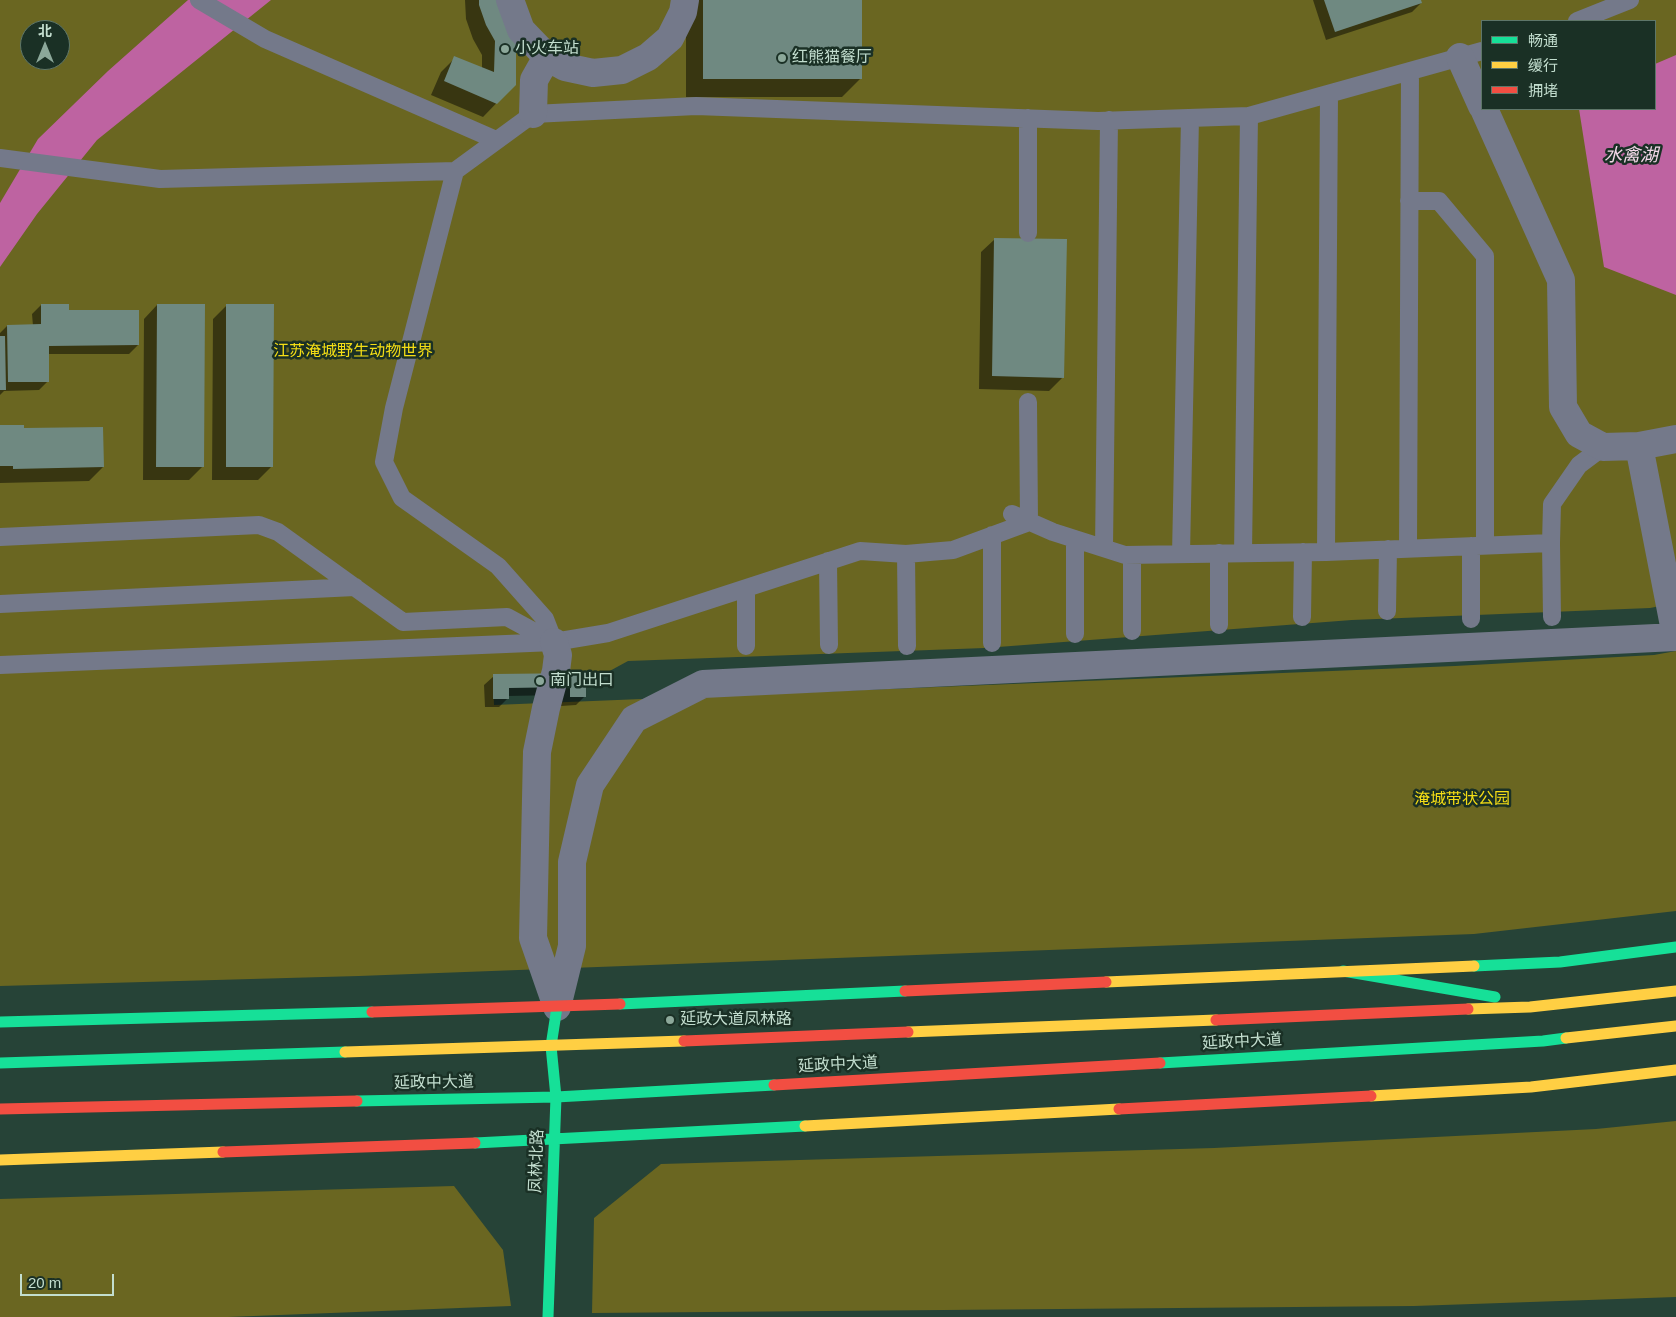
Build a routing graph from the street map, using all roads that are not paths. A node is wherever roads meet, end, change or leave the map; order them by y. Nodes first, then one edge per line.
1 (199, 0) edge
2 (510, 0) edge
3 (685, 0) edge
4 (1630, 0) edge
5 (1580, 20) edge
6 (1471, 54) edge
7 (547, 57) junction
8 (1410, 71) junction
9 (1329, 94) junction
10 (1481, 98) edge
11 (1484, 110) edge
12 (533, 114) junction
13 (1249, 116) junction
14 (1028, 118) junction
15 (1190, 118) junction
16 (1109, 120) junction
17 (496, 140) junction
18 (0, 158) edge
19 (455, 171) junction
20 (1409, 201) junction
21 (1028, 233) dead end
22 (1028, 402) dead end
23 (1676, 439) edge
24 (1639, 446) junction
25 (1604, 447) junction
26 (1012, 514) dead end
27 (1029, 522) junction
28 (992, 535) junction
29 (0, 537) edge
30 (1075, 539) junction
31 (1551, 543) junction
32 (1478, 546) junction
33 (1104, 548) junction
34 (1408, 548) junction
35 (1388, 549) junction
36 (1303, 552) junction
37 (1326, 552) junction
38 (1219, 553) junction
39 (1243, 553) junction
40 (906, 554) junction
41 (1132, 554) junction
42 (1181, 554) junction
43 (828, 561) junction
44 (355, 587) junction
45 (746, 588) junction
46 (0, 604) edge
47 (1387, 611) dead end
48 (1302, 617) dead end
49 (1552, 617) dead end
50 (1471, 619) dead end
51 (1219, 625) dead end
52 (1132, 631) dead end
53 (1075, 634) dead end
54 (1676, 636) edge
55 (554, 642) junction
56 (992, 643) dead end
57 (829, 645) dead end
58 (746, 646) dead end
59 (907, 646) dead end
60 (0, 666) edge
61 (1676, 947) edge
62 (1343, 971) junction
63 (1676, 991) edge
64 (1546, 1005) junction
65 (557, 1006) junction
66 (0, 1022) edge
67 (1676, 1026) edge
68 (551, 1046) junction
69 (0, 1063) edge
70 (1676, 1070) edge
71 (556, 1097) junction
72 (0, 1109) edge
73 (554, 1140) junction
74 (0, 1160) edge
75 (548, 1317) edge

1 - 17 lane
2 - 7 street
3 - 7 street
4 - 5 lane
6 - 8 lane
6 - 10 street
7 - 12 street
8 - 9 lane
8 - 20 lane
9 - 13 lane
9 - 37 lane
11 - 25 street
12 - 14 lane
12 - 17 lane
13 - 15 lane
13 - 39 lane
14 - 16 lane
14 - 21 lane
15 - 16 lane
15 - 42 lane
16 - 33 lane
17 - 19 lane
18 - 19 lane
19 - 55 lane
20 - 32 lane
20 - 34 lane
22 - 27 lane
23 - 24 street
24 - 25 street
24 - 54 street
25 - 31 lane
26 - 27 lane
27 - 28 lane
27 - 30 lane
28 - 40 lane
28 - 56 lane
29 - 44 lane
30 - 33 lane
30 - 53 lane
31 - 32 lane
31 - 49 lane
32 - 34 lane
32 - 50 lane
33 - 41 lane
34 - 35 lane
35 - 37 lane
35 - 47 lane
36 - 37 lane
36 - 39 lane
36 - 48 lane
38 - 39 lane
38 - 42 lane
38 - 51 lane
40 - 43 lane
40 - 59 lane
41 - 42 lane
41 - 52 lane
43 - 45 lane
43 - 57 lane
44 - 46 lane
44 - 55 lane
45 - 55 lane
45 - 58 lane
54 - 65 street
55 - 60 lane
55 - 65 street
61 - 62 street
62 - 64 street
62 - 65 street
63 - 64 street, 延政中大道
64 - 68 street, 延政中大道
65 - 66 street
65 - 68 street, 凤林北路
67 - 71 street, 延政中大道
68 - 69 street, 延政中大道
68 - 71 street, 凤林北路
70 - 73 street
71 - 72 street, 延政中大道
71 - 73 street, 凤林北路
73 - 74 street
73 - 75 street, 凤林北路

